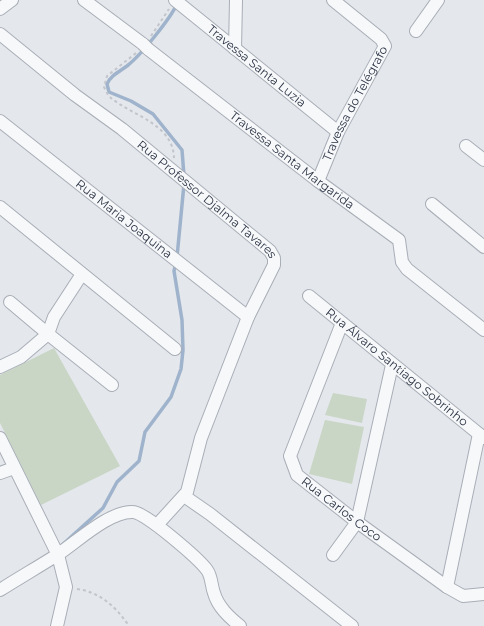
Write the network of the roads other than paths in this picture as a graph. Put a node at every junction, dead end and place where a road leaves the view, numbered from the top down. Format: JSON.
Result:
{"nodes":[{"id":1,"x":12,"y":0,"type":"edge"},
{"id":2,"x":84,"y":0,"type":"edge"},
{"id":3,"x":236,"y":0,"type":"edge"},
{"id":4,"x":333,"y":0,"type":"edge"},
{"id":5,"x":438,"y":0,"type":"edge"},
{"id":6,"x":175,"y":4,"type":"edge"},
{"id":7,"x":0,"y":9,"type":"edge"},
{"id":8,"x":416,"y":31,"type":"dead end"},
{"id":9,"x":0,"y":34,"type":"edge"},
{"id":10,"x":235,"y":49,"type":"junction"},
{"id":11,"x":0,"y":121,"type":"edge"},
{"id":12,"x":338,"y":132,"type":"junction"},
{"id":13,"x":466,"y":146,"type":"dead end"},
{"id":14,"x":484,"y":160,"type":"edge"},
{"id":15,"x":318,"y":181,"type":"junction"},
{"id":16,"x":432,"y":204,"type":"dead end"},
{"id":17,"x":0,"y":208,"type":"edge"},
{"id":18,"x":484,"y":247,"type":"edge"},
{"id":19,"x":82,"y":274,"type":"junction"},
{"id":20,"x":309,"y":296,"type":"dead end"},
{"id":21,"x":10,"y":302,"type":"dead end"},
{"id":22,"x":248,"y":317,"type":"junction"},
{"id":23,"x":342,"y":323,"type":"junction"},
{"id":24,"x":484,"y":330,"type":"edge"},
{"id":25,"x":48,"y":334,"type":"junction"},
{"id":26,"x":176,"y":349,"type":"dead end"},
{"id":27,"x":392,"y":364,"type":"junction"},
{"id":28,"x":0,"y":367,"type":"edge"},
{"id":29,"x":112,"y":385,"type":"dead end"},
{"id":30,"x":482,"y":436,"type":"edge"},
{"id":31,"x":0,"y":438,"type":"edge"},
{"id":32,"x":14,"y":468,"type":"junction"},
{"id":33,"x":0,"y":473,"type":"edge"},
{"id":34,"x":184,"y":496,"type":"junction"},
{"id":35,"x":357,"y":522,"type":"junction"},
{"id":36,"x":157,"y":524,"type":"junction"},
{"id":37,"x":58,"y":555,"type":"junction"},
{"id":38,"x":333,"y":555,"type":"dead end"},
{"id":39,"x":447,"y":587,"type":"junction"},
{"id":40,"x":0,"y":590,"type":"edge"},
{"id":41,"x":484,"y":594,"type":"edge"},
{"id":42,"x":57,"y":626,"type":"edge"},
{"id":43,"x":240,"y":626,"type":"edge"},
{"id":44,"x":352,"y":626,"type":"edge"}],
"edges":[{"from":1,"to":7,"type":"street"},
{"from":2,"to":15,"type":"street","name":"Travessa Santa Margarida"},
{"from":3,"to":10,"type":"street"},
{"from":4,"to":12,"type":"street","name":"Travessa do Telégrafo"},
{"from":5,"to":8,"type":"street"},
{"from":6,"to":10,"type":"street","name":"Travessa Santa Luzia"},
{"from":9,"to":22,"type":"street","name":"Rua Professor Djalma Tavares"},
{"from":10,"to":12,"type":"street","name":"Travessa Santa Luzia"},
{"from":11,"to":22,"type":"street","name":"Rua Maria Joaquina"},
{"from":12,"to":15,"type":"street","name":"Travessa do Telégrafo"},
{"from":13,"to":14,"type":"street"},
{"from":15,"to":24,"type":"street","name":"Travessa Santa Margarida"},
{"from":16,"to":18,"type":"street"},
{"from":17,"to":19,"type":"street"},
{"from":19,"to":25,"type":"street"},
{"from":19,"to":26,"type":"street"},
{"from":20,"to":23,"type":"street","name":"Rua Álvaro Santiago Sobrinho"},
{"from":21,"to":25,"type":"street"},
{"from":22,"to":34,"type":"street","name":"Rua Professor Djalma Tavares"},
{"from":23,"to":27,"type":"street","name":"Rua Álvaro Santiago Sobrinho"},
{"from":23,"to":35,"type":"street","name":"Rua Carlos Coco"},
{"from":25,"to":28,"type":"street"},
{"from":25,"to":29,"type":"street"},
{"from":27,"to":30,"type":"street","name":"Rua Álvaro Santiago Sobrinho"},
{"from":27,"to":35,"type":"street"},
{"from":30,"to":39,"type":"street"},
{"from":31,"to":32,"type":"street"},
{"from":32,"to":33,"type":"street"},
{"from":32,"to":37,"type":"street"},
{"from":34,"to":36,"type":"street","name":"Rua Professor Djalma Tavares"},
{"from":34,"to":44,"type":"street"},
{"from":35,"to":38,"type":"street"},
{"from":35,"to":39,"type":"street","name":"Rua Carlos Coco"},
{"from":36,"to":37,"type":"street"},
{"from":36,"to":43,"type":"street"},
{"from":37,"to":40,"type":"street"},
{"from":37,"to":42,"type":"street"},
{"from":39,"to":41,"type":"street","name":"Rua Carlos Coco"}]}
